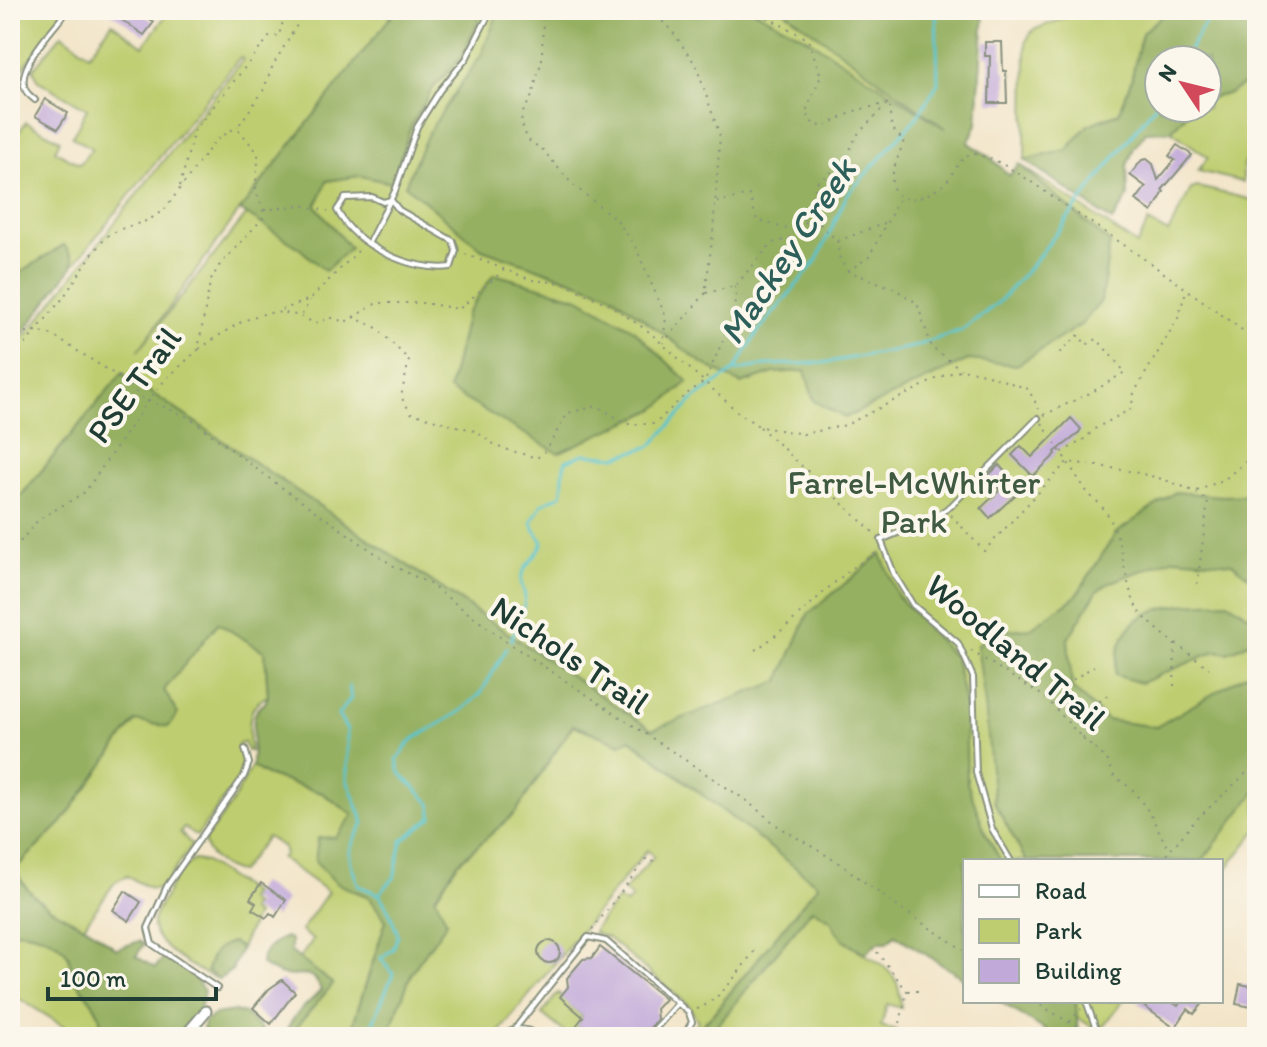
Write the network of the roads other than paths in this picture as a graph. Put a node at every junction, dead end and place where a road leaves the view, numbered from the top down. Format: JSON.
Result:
{"nodes":[{"id":1,"x":68,"y":10,"type":"edge"},
{"id":2,"x":491,"y":10,"type":"edge"},
{"id":3,"x":35,"y":100,"type":"dead end"},
{"id":4,"x":391,"y":200,"type":"junction"},
{"id":5,"x":369,"y":242,"type":"junction"},
{"id":6,"x":1038,"y":418,"type":"road end"},
{"id":7,"x":245,"y":749,"type":"dead end"},
{"id":8,"x":1010,"y":859,"type":"edge"},
{"id":9,"x":217,"y":988,"type":"dead end"},
{"id":10,"x":678,"y":1002,"type":"junction"},
{"id":11,"x":1085,"y":1003,"type":"edge"},
{"id":12,"x":206,"y":1011,"type":"dead end"},
{"id":13,"x":508,"y":1035,"type":"edge"},
{"id":14,"x":1098,"y":1035,"type":"edge"},
{"id":15,"x":184,"y":1037,"type":"edge"},
{"id":16,"x":536,"y":1037,"type":"edge"},
{"id":17,"x":648,"y":1037,"type":"edge"},
{"id":18,"x":683,"y":1037,"type":"edge"}],
"edges":[{"from":1,"to":3,"type":"lane"},
{"from":2,"to":4,"type":"lane"},
{"from":4,"to":5,"type":"lane"},
{"from":4,"to":5,"type":"lane"},
{"from":4,"to":5,"type":"lane"},
{"from":6,"to":8,"type":"lane","name":"Woodland Trail"},
{"from":7,"to":9,"type":"lane"},
{"from":10,"to":13,"type":"lane"},
{"from":10,"to":17,"type":"lane"},
{"from":10,"to":18,"type":"lane"},
{"from":11,"to":14,"type":"lane"},
{"from":12,"to":15,"type":"street"},
{"from":13,"to":16,"type":"street"}]}
